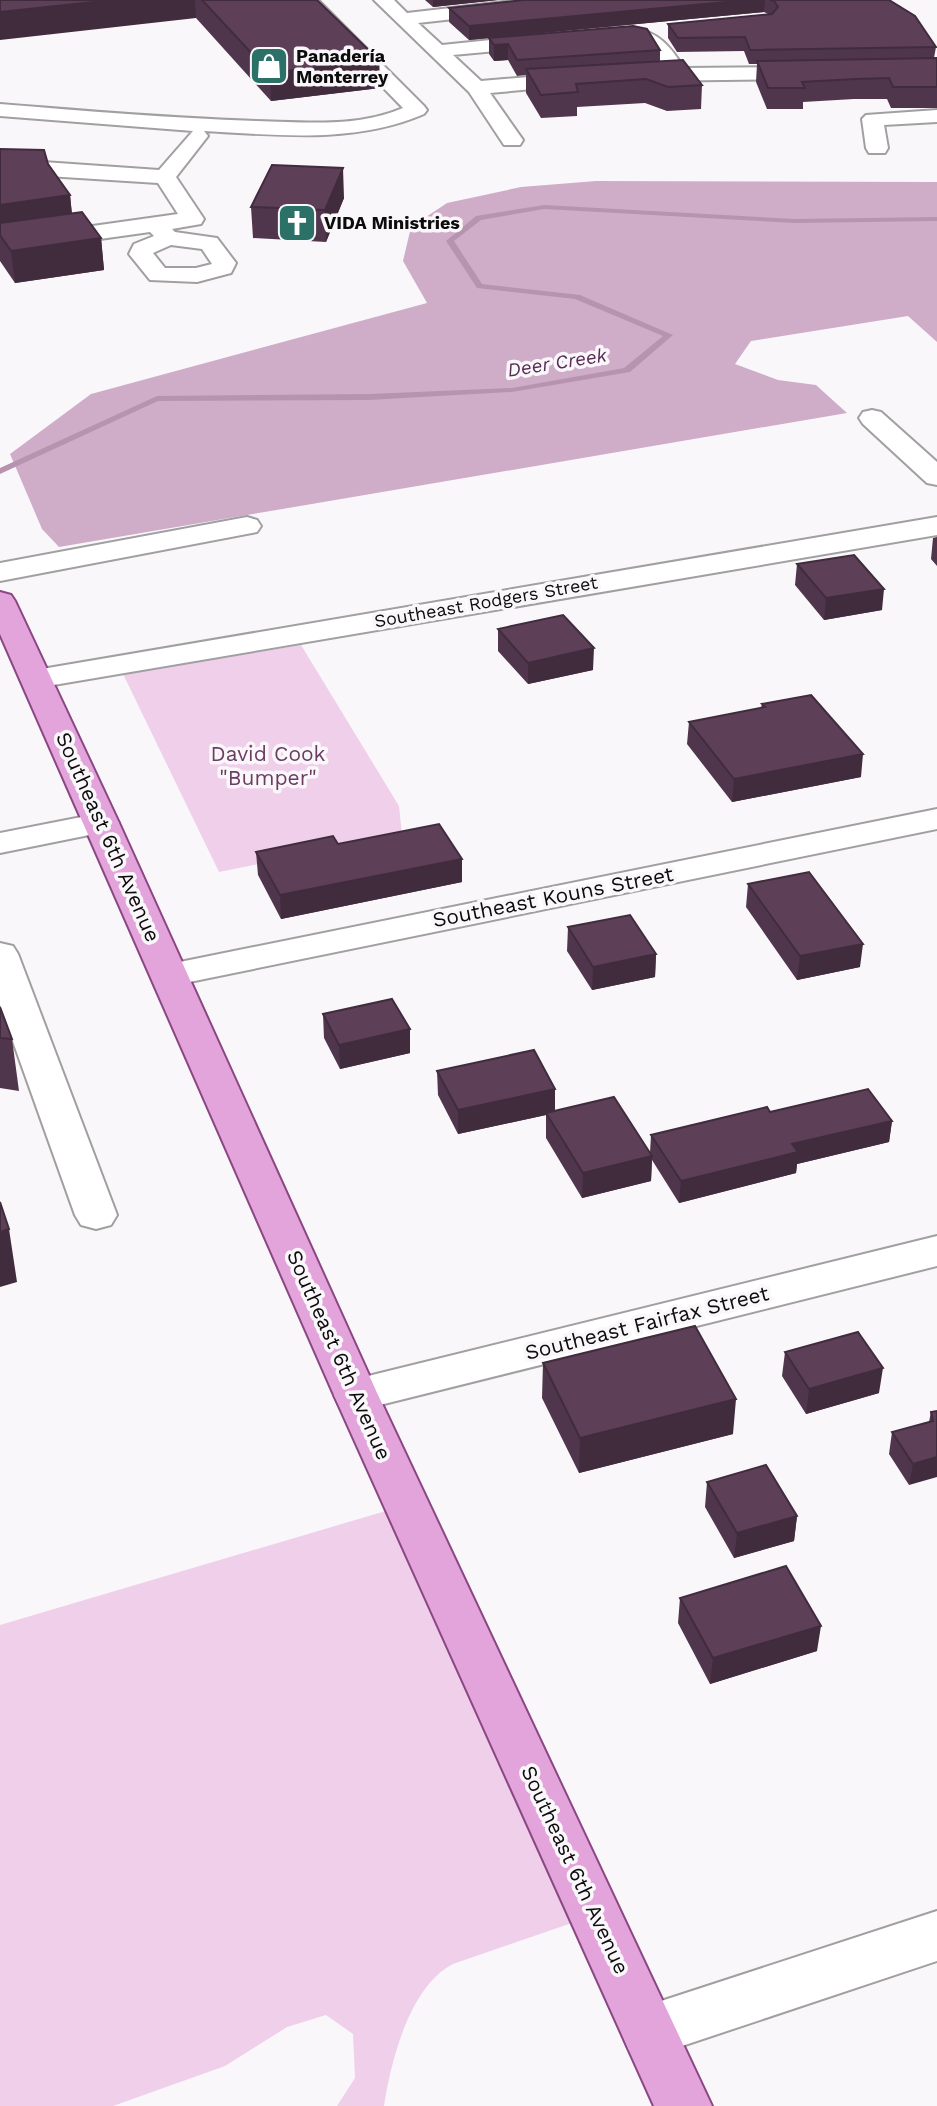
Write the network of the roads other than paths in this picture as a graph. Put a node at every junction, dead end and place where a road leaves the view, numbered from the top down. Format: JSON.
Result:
{"nodes":[{"id":1,"x":307,"y":0,"type":"edge"},
{"id":2,"x":383,"y":0,"type":"edge"},
{"id":3,"x":571,"y":0,"type":"edge"},
{"id":4,"x":402,"y":19,"type":"junction"},
{"id":5,"x":673,"y":29,"type":"edge"},
{"id":6,"x":634,"y":33,"type":"junction"},
{"id":7,"x":581,"y":37,"type":"edge"},
{"id":8,"x":555,"y":40,"type":"edge"},
{"id":9,"x":437,"y":51,"type":"junction"},
{"id":10,"x":828,"y":72,"type":"edge"},
{"id":11,"x":678,"y":75,"type":"junction"},
{"id":12,"x":622,"y":76,"type":"edge"},
{"id":13,"x":601,"y":78,"type":"edge"},
{"id":14,"x":476,"y":88,"type":"junction"},
{"id":15,"x":0,"y":110,"type":"edge"},
{"id":16,"x":937,"y":116,"type":"edge"},
{"id":17,"x":197,"y":136,"type":"dead end"},
{"id":18,"x":512,"y":140,"type":"dead end"},
{"id":19,"x":877,"y":148,"type":"dead end"},
{"id":20,"x":0,"y":166,"type":"edge"},
{"id":21,"x":165,"y":177,"type":"junction"},
{"id":22,"x":0,"y":246,"type":"edge"},
{"id":23,"x":872,"y":418,"type":"dead end"},
{"id":24,"x":937,"y":477,"type":"edge"},
{"id":25,"x":247,"y":526,"type":"dead end"},
{"id":26,"x":937,"y":526,"type":"edge"},
{"id":27,"x":0,"y":572,"type":"edge"},
{"id":28,"x":0,"y":601,"type":"edge"},
{"id":29,"x":36,"y":679,"type":"junction"},
{"id":30,"x":937,"y":819,"type":"edge"},
{"id":31,"x":102,"y":823,"type":"junction"},
{"id":32,"x":0,"y":843,"type":"edge"},
{"id":33,"x":0,"y":954,"type":"edge"},
{"id":34,"x":170,"y":975,"type":"junction"},
{"id":35,"x":96,"y":1215,"type":"dead end"},
{"id":36,"x":937,"y":1251,"type":"edge"},
{"id":37,"x":356,"y":1395,"type":"junction"},
{"id":38,"x":937,"y":1936,"type":"edge"},
{"id":39,"x":649,"y":2031,"type":"junction"},
{"id":40,"x":682,"y":2106,"type":"edge"}],
"edges":[{"from":1,"to":15,"type":"street"},
{"from":2,"to":4,"type":"street"},
{"from":3,"to":4,"type":"street"},
{"from":4,"to":9,"type":"street"},
{"from":5,"to":6,"type":"street"},
{"from":6,"to":7,"type":"street"},
{"from":6,"to":11,"type":"street"},
{"from":8,"to":9,"type":"street"},
{"from":9,"to":14,"type":"street"},
{"from":10,"to":11,"type":"street"},
{"from":11,"to":12,"type":"street"},
{"from":13,"to":14,"type":"street"},
{"from":14,"to":18,"type":"street"},
{"from":16,"to":19,"type":"street"},
{"from":17,"to":21,"type":"street"},
{"from":20,"to":21,"type":"street"},
{"from":21,"to":22,"type":"street"},
{"from":23,"to":24,"type":"street"},
{"from":25,"to":27,"type":"street"},
{"from":26,"to":29,"type":"street","name":"Southeast Rodgers Street"},
{"from":28,"to":29,"type":"main road","name":"Southeast 6th Avenue"},
{"from":29,"to":31,"type":"main road","name":"Southeast 6th Avenue"},
{"from":30,"to":34,"type":"street","name":"Southeast Kouns Street"},
{"from":31,"to":32,"type":"street"},
{"from":31,"to":34,"type":"main road","name":"Southeast 6th Avenue"},
{"from":33,"to":35,"type":"street"},
{"from":34,"to":37,"type":"main road","name":"Southeast 6th Avenue"},
{"from":36,"to":37,"type":"street","name":"Southeast Fairfax Street"},
{"from":37,"to":39,"type":"main road","name":"Southeast 6th Avenue"},
{"from":38,"to":39,"type":"street"},
{"from":39,"to":40,"type":"main road","name":"Southeast 6th Avenue"}]}
